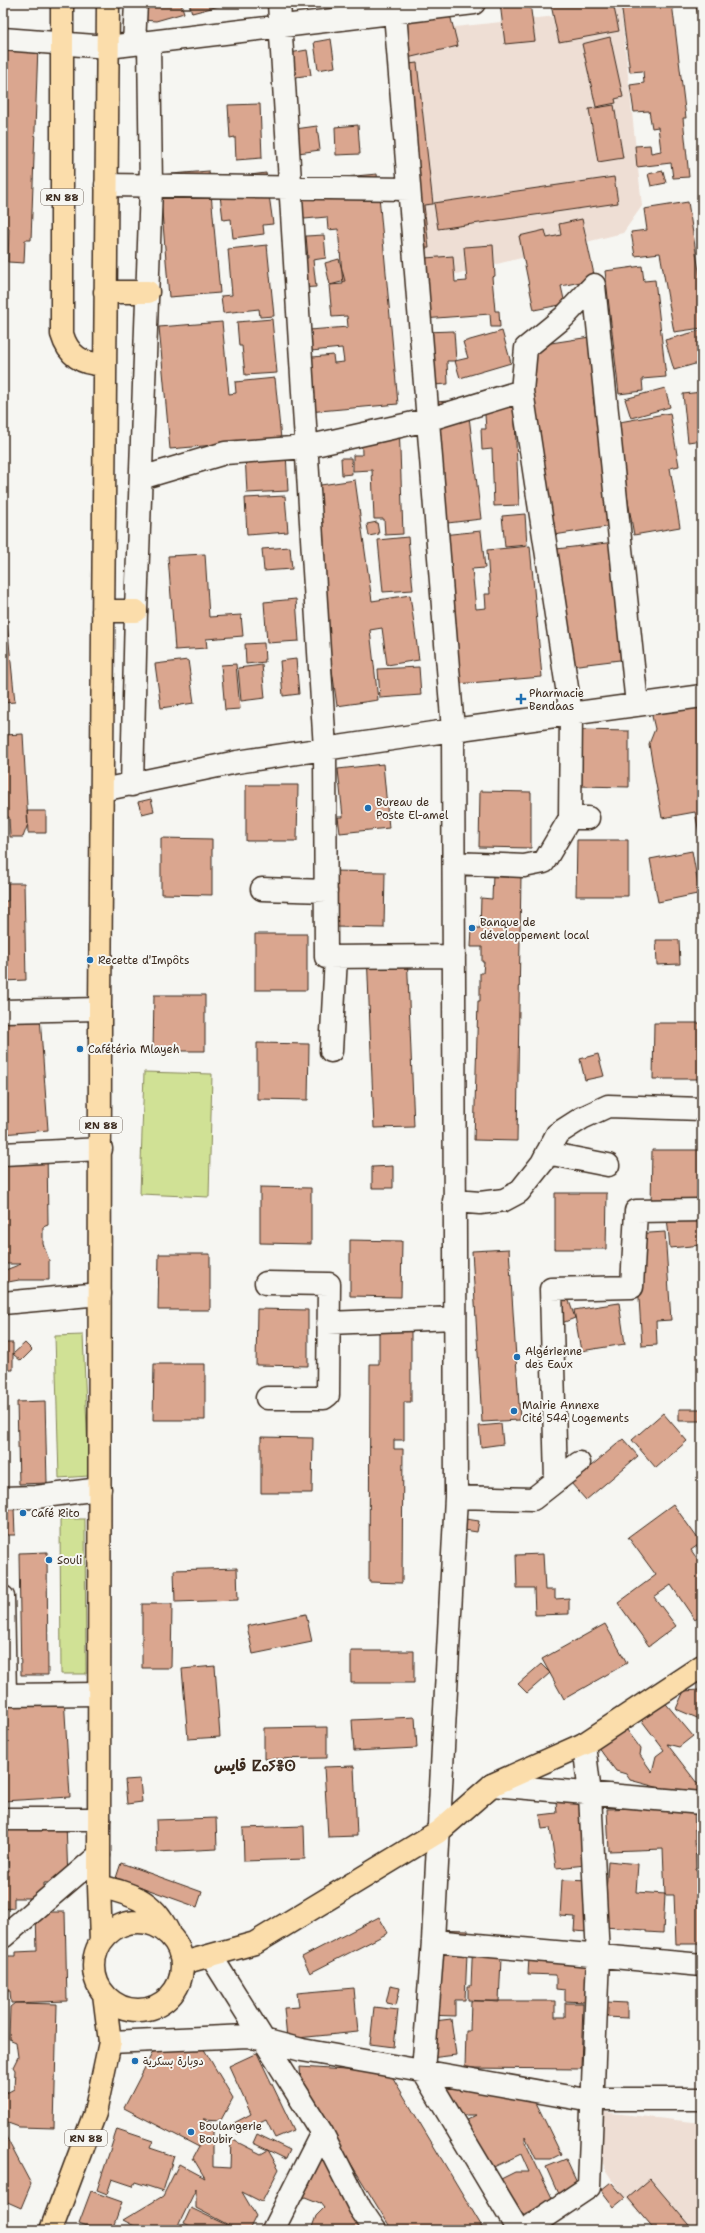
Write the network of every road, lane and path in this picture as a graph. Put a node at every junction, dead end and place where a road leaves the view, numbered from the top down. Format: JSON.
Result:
{"nodes":[{"id":1,"x":62,"y":3,"type":"edge"},
{"id":2,"x":108,"y":3,"type":"edge"},
{"id":3,"x":136,"y":3,"type":"edge"},
{"id":4,"x":279,"y":3,"type":"edge"},
{"id":5,"x":474,"y":3,"type":"edge"},
{"id":6,"x":395,"y":13,"type":"junction"},
{"id":7,"x":281,"y":27,"type":"junction"},
{"id":8,"x":3,"y":39,"type":"edge"},
{"id":9,"x":141,"y":44,"type":"junction"},
{"id":10,"x":62,"y":45,"type":"junction"},
{"id":11,"x":108,"y":48,"type":"junction"},
{"id":12,"x":106,"y":185,"type":"junction"},
{"id":13,"x":289,"y":186,"type":"junction"},
{"id":14,"x":152,"y":187,"type":"junction"},
{"id":15,"x":409,"y":189,"type":"junction"},
{"id":16,"x":105,"y":292,"type":"junction"},
{"id":17,"x":148,"y":292,"type":"junction"},
{"id":18,"x":104,"y":364,"type":"junction"},
{"id":19,"x":522,"y":391,"type":"junction"},
{"id":20,"x":427,"y":420,"type":"junction"},
{"id":21,"x":306,"y":447,"type":"junction"},
{"id":22,"x":141,"y":478,"type":"junction"},
{"id":23,"x":103,"y":611,"type":"junction"},
{"id":24,"x":136,"y":611,"type":"junction"},
{"id":25,"x":702,"y":696,"type":"edge"},
{"id":26,"x":637,"y":705,"type":"junction"},
{"id":27,"x":571,"y":714,"type":"junction"},
{"id":28,"x":453,"y":730,"type":"junction"},
{"id":29,"x":325,"y":749,"type":"junction"},
{"id":30,"x":132,"y":785,"type":"junction"},
{"id":31,"x":102,"y":790,"type":"junction"},
{"id":32,"x":454,"y":863,"type":"junction"},
{"id":33,"x":262,"y":889,"type":"dead end"},
{"id":34,"x":326,"y":891,"type":"junction"},
{"id":35,"x":454,"y":956,"type":"junction"},
{"id":36,"x":336,"y":957,"type":"junction"},
{"id":37,"x":100,"y":1009,"type":"junction"},
{"id":38,"x":3,"y":1011,"type":"edge"},
{"id":39,"x":331,"y":1051,"type":"dead end"},
{"id":40,"x":702,"y":1109,"type":"edge"},
{"id":41,"x":101,"y":1149,"type":"junction"},
{"id":42,"x":547,"y":1153,"type":"junction"},
{"id":43,"x":3,"y":1154,"type":"edge"},
{"id":44,"x":608,"y":1165,"type":"dead end"},
{"id":45,"x":454,"y":1201,"type":"junction"},
{"id":46,"x":702,"y":1210,"type":"edge"},
{"id":47,"x":266,"y":1283,"type":"dead end"},
{"id":48,"x":100,"y":1294,"type":"junction"},
{"id":49,"x":3,"y":1303,"type":"edge"},
{"id":50,"x":455,"y":1318,"type":"junction"},
{"id":51,"x":328,"y":1323,"type":"junction"},
{"id":52,"x":268,"y":1398,"type":"dead end"},
{"id":53,"x":579,"y":1463,"type":"dead end"},
{"id":54,"x":556,"y":1481,"type":"junction"},
{"id":55,"x":100,"y":1489,"type":"junction"},
{"id":56,"x":456,"y":1497,"type":"junction"},
{"id":57,"x":3,"y":1498,"type":"edge"},
{"id":58,"x":3,"y":1597,"type":"edge"},
{"id":59,"x":702,"y":1666,"type":"edge"},
{"id":60,"x":99,"y":1694,"type":"junction"},
{"id":61,"x":4,"y":1695,"type":"edge"},
{"id":62,"x":584,"y":1744,"type":"junction"},
{"id":63,"x":492,"y":1785,"type":"junction"},
{"id":64,"x":590,"y":1794,"type":"junction"},
{"id":65,"x":702,"y":1803,"type":"edge"},
{"id":66,"x":3,"y":1819,"type":"edge"},
{"id":67,"x":99,"y":1819,"type":"junction"},
{"id":68,"x":438,"y":1832,"type":"junction"},
{"id":69,"x":99,"y":1855,"type":"junction"},
{"id":70,"x":99,"y":1886,"type":"junction"},
{"id":71,"x":169,"y":1934,"type":"junction"},
{"id":72,"x":3,"y":1937,"type":"edge"},
{"id":73,"x":433,"y":1941,"type":"junction"},
{"id":74,"x":101,"y":1942,"type":"junction"},
{"id":75,"x":211,"y":1956,"type":"junction"},
{"id":76,"x":598,"y":1956,"type":"junction"},
{"id":77,"x":183,"y":1963,"type":"junction"},
{"id":78,"x":702,"y":1965,"type":"edge"},
{"id":79,"x":104,"y":1994,"type":"junction"},
{"id":80,"x":144,"y":2010,"type":"junction"},
{"id":81,"x":263,"y":2039,"type":"junction"},
{"id":82,"x":110,"y":2042,"type":"junction"},
{"id":83,"x":423,"y":2071,"type":"junction"},
{"id":84,"x":592,"y":2099,"type":"junction"},
{"id":85,"x":702,"y":2099,"type":"edge"},
{"id":86,"x":322,"y":2133,"type":"junction"},
{"id":87,"x":51,"y":2230,"type":"edge"},
{"id":88,"x":273,"y":2230,"type":"edge"},
{"id":89,"x":375,"y":2230,"type":"edge"},
{"id":90,"x":518,"y":2230,"type":"edge"},
{"id":91,"x":525,"y":2230,"type":"edge"}],
"edges":[{"from":1,"to":10,"type":"main road","number":"RN 88"},
{"from":2,"to":11,"type":"main road"},
{"from":3,"to":9,"type":"street"},
{"from":4,"to":7,"type":"street"},
{"from":5,"to":6,"type":"street"},
{"from":6,"to":7,"type":"street"},
{"from":6,"to":15,"type":"street"},
{"from":7,"to":9,"type":"street"},
{"from":7,"to":13,"type":"street"},
{"from":8,"to":10,"type":"street"},
{"from":9,"to":11,"type":"street"},
{"from":9,"to":14,"type":"street"},
{"from":10,"to":11,"type":"street"},
{"from":10,"to":18,"type":"main road","number":"RN 88"},
{"from":11,"to":12,"type":"main road"},
{"from":12,"to":14,"type":"street"},
{"from":12,"to":16,"type":"main road"},
{"from":13,"to":14,"type":"street"},
{"from":13,"to":15,"type":"street"},
{"from":13,"to":21,"type":"street"},
{"from":14,"to":17,"type":"street"},
{"from":15,"to":20,"type":"street"},
{"from":16,"to":17,"type":"main road"},
{"from":16,"to":18,"type":"main road"},
{"from":17,"to":22,"type":"street"},
{"from":18,"to":23,"type":"main road","number":"RN 88"},
{"from":19,"to":20,"type":"street"},
{"from":19,"to":26,"type":"street"},
{"from":19,"to":27,"type":"street"},
{"from":20,"to":21,"type":"street"},
{"from":20,"to":28,"type":"street"},
{"from":21,"to":22,"type":"street"},
{"from":21,"to":29,"type":"street"},
{"from":22,"to":24,"type":"street"},
{"from":23,"to":24,"type":"main road"},
{"from":23,"to":31,"type":"main road","number":"RN 88"},
{"from":24,"to":30,"type":"street"},
{"from":25,"to":26,"type":"street"},
{"from":26,"to":27,"type":"street"},
{"from":27,"to":28,"type":"street"},
{"from":27,"to":32,"type":"street"},
{"from":28,"to":29,"type":"street"},
{"from":28,"to":32,"type":"street"},
{"from":29,"to":30,"type":"street"},
{"from":29,"to":34,"type":"street"},
{"from":30,"to":31,"type":"street"},
{"from":31,"to":37,"type":"main road","number":"RN 88"},
{"from":32,"to":35,"type":"street"},
{"from":33,"to":34,"type":"street"},
{"from":34,"to":36,"type":"street"},
{"from":35,"to":36,"type":"street"},
{"from":35,"to":45,"type":"street"},
{"from":36,"to":39,"type":"street"},
{"from":37,"to":38,"type":"street"},
{"from":37,"to":41,"type":"main road","number":"RN 88"},
{"from":40,"to":42,"type":"street"},
{"from":41,"to":43,"type":"street"},
{"from":41,"to":48,"type":"main road","number":"RN 88"},
{"from":42,"to":44,"type":"street"},
{"from":42,"to":45,"type":"street"},
{"from":45,"to":50,"type":"street"},
{"from":46,"to":54,"type":"street"},
{"from":47,"to":51,"type":"street"},
{"from":48,"to":49,"type":"street"},
{"from":48,"to":55,"type":"main road","number":"RN 88"},
{"from":50,"to":51,"type":"street"},
{"from":50,"to":56,"type":"street"},
{"from":51,"to":52,"type":"street"},
{"from":53,"to":54,"type":"street"},
{"from":54,"to":56,"type":"street"},
{"from":55,"to":57,"type":"street"},
{"from":55,"to":60,"type":"main road","number":"RN 88"},
{"from":56,"to":68,"type":"street"},
{"from":58,"to":61,"type":"street"},
{"from":59,"to":62,"type":"main road"},
{"from":60,"to":61,"type":"street"},
{"from":60,"to":67,"type":"main road","number":"RN 88"},
{"from":62,"to":63,"type":"main road"},
{"from":62,"to":64,"type":"street"},
{"from":63,"to":64,"type":"street"},
{"from":63,"to":68,"type":"main road"},
{"from":64,"to":65,"type":"street"},
{"from":64,"to":76,"type":"street"},
{"from":66,"to":67,"type":"street"},
{"from":67,"to":69,"type":"main road","number":"RN 88"},
{"from":68,"to":73,"type":"street"},
{"from":68,"to":75,"type":"main road"},
{"from":69,"to":70,"type":"main road","number":"RN 88"},
{"from":69,"to":72,"type":"street"},
{"from":70,"to":71,"type":"main road"},
{"from":70,"to":74,"type":"main road","number":"RN 88"},
{"from":71,"to":74,"type":"main road"},
{"from":71,"to":77,"type":"main road"},
{"from":73,"to":76,"type":"street"},
{"from":73,"to":83,"type":"street"},
{"from":74,"to":79,"type":"main road"},
{"from":75,"to":77,"type":"main road"},
{"from":75,"to":81,"type":"street"},
{"from":76,"to":78,"type":"street"},
{"from":76,"to":84,"type":"street"},
{"from":77,"to":80,"type":"main road"},
{"from":79,"to":80,"type":"main road"},
{"from":79,"to":82,"type":"main road","number":"RN 88"},
{"from":80,"to":82,"type":"main road"},
{"from":81,"to":82,"type":"street"},
{"from":81,"to":83,"type":"street"},
{"from":81,"to":86,"type":"street"},
{"from":82,"to":87,"type":"main road","number":"RN 88"},
{"from":83,"to":84,"type":"street"},
{"from":83,"to":90,"type":"street"},
{"from":84,"to":85,"type":"street"},
{"from":84,"to":91,"type":"street"},
{"from":86,"to":88,"type":"street"},
{"from":86,"to":89,"type":"street"}]}
